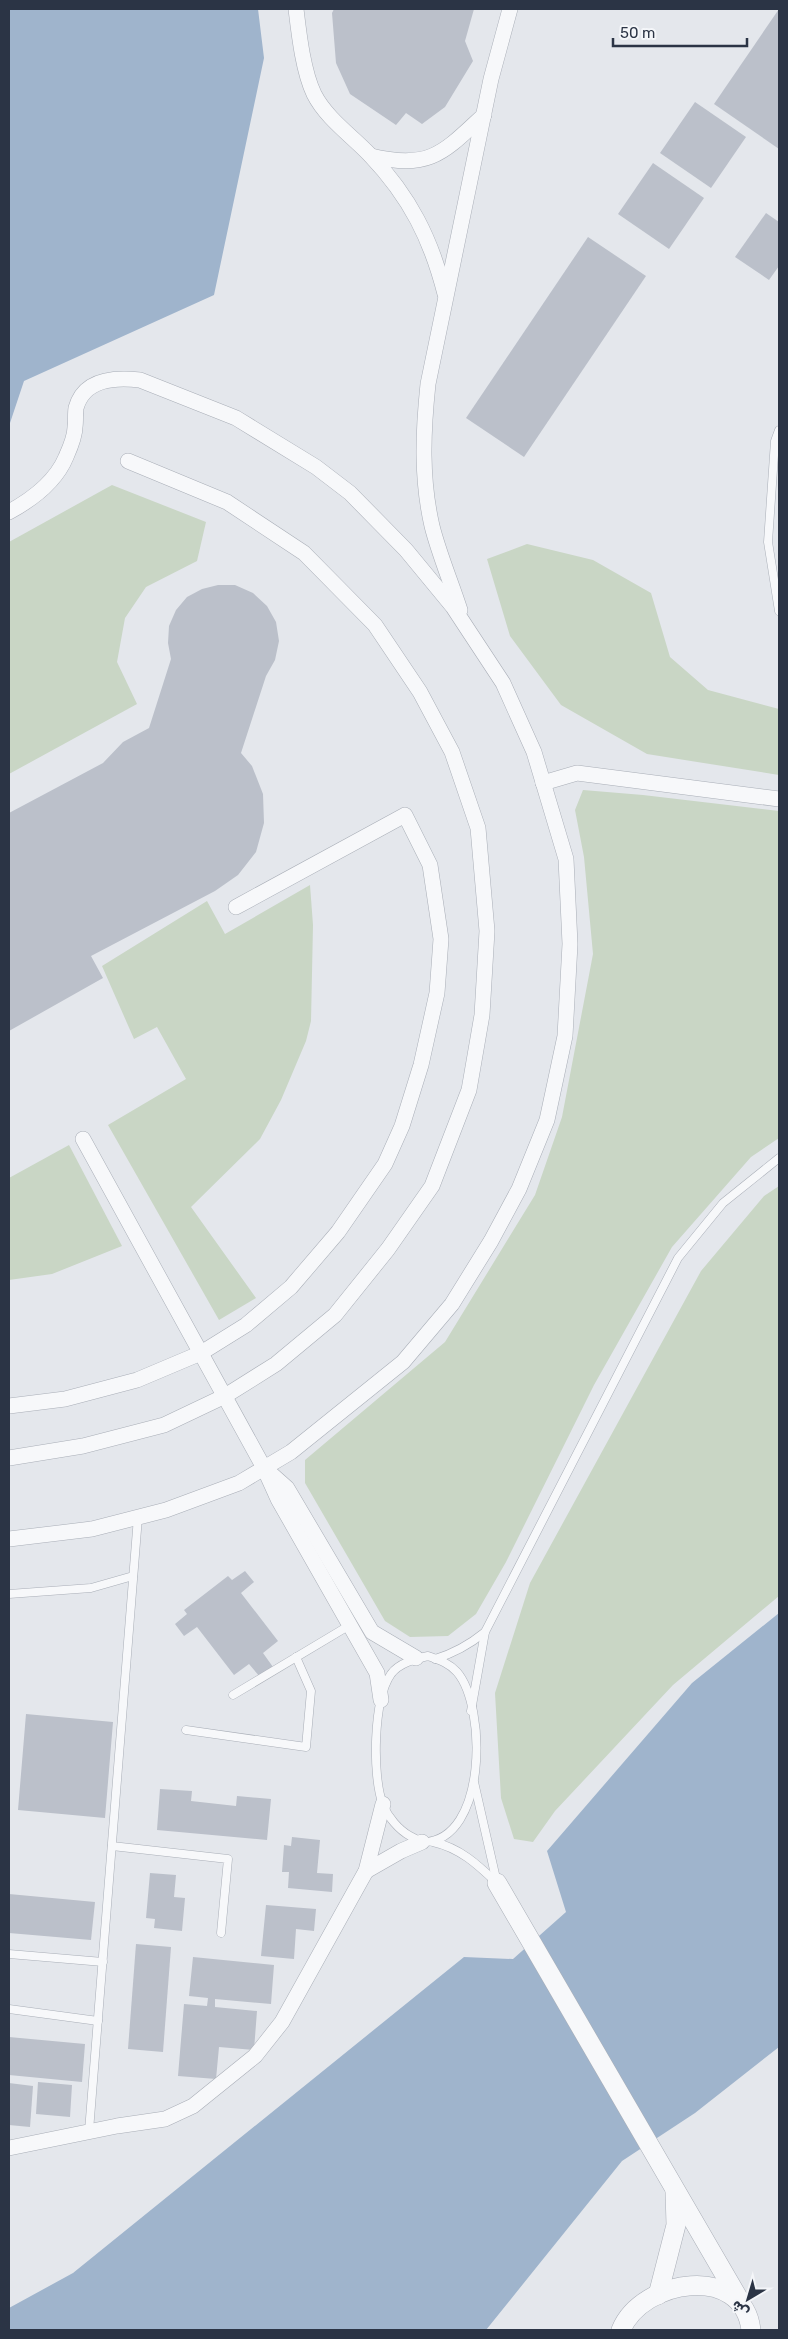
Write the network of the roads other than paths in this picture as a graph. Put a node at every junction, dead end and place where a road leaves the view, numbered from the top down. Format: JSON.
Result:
{"nodes":[{"id":1,"x":296,"y":9,"type":"edge"},
{"id":2,"x":510,"y":9,"type":"edge"},
{"id":3,"x":484,"y":115,"type":"junction"},
{"id":4,"x":371,"y":156,"type":"junction"},
{"id":5,"x":446,"y":298,"type":"junction"},
{"id":6,"x":779,"y":430,"type":"edge"},
{"id":7,"x":128,"y":461,"type":"dead end"},
{"id":8,"x":9,"y":512,"type":"edge"},
{"id":9,"x":779,"y":611,"type":"edge"},
{"id":10,"x":466,"y":626,"type":"junction"},
{"id":11,"x":543,"y":783,"type":"junction"},
{"id":12,"x":779,"y":799,"type":"edge"},
{"id":13,"x":236,"y":907,"type":"dead end"},
{"id":14,"x":83,"y":1139,"type":"dead end"},
{"id":15,"x":779,"y":1158,"type":"edge"},
{"id":16,"x":201,"y":1353,"type":"junction"},
{"id":17,"x":224,"y":1396,"type":"junction"},
{"id":18,"x":9,"y":1406,"type":"edge"},
{"id":19,"x":9,"y":1458,"type":"edge"},
{"id":20,"x":264,"y":1468,"type":"junction"},
{"id":21,"x":138,"y":1517,"type":"junction"},
{"id":22,"x":9,"y":1539,"type":"edge"},
{"id":23,"x":134,"y":1576,"type":"junction"},
{"id":24,"x":9,"y":1594,"type":"edge"},
{"id":25,"x":350,"y":1625,"type":"junction"},
{"id":26,"x":485,"y":1632,"type":"junction"},
{"id":27,"x":296,"y":1657,"type":"junction"},
{"id":28,"x":416,"y":1658,"type":"junction"},
{"id":29,"x":434,"y":1659,"type":"junction"},
{"id":30,"x":233,"y":1695,"type":"dead end"},
{"id":31,"x":381,"y":1700,"type":"junction"},
{"id":32,"x":471,"y":1711,"type":"junction"},
{"id":33,"x":186,"y":1730,"type":"dead end"},
{"id":34,"x":474,"y":1781,"type":"junction"},
{"id":35,"x":383,"y":1804,"type":"junction"},
{"id":36,"x":425,"y":1841,"type":"junction"},
{"id":37,"x":112,"y":1846,"type":"junction"},
{"id":38,"x":366,"y":1871,"type":"junction"},
{"id":39,"x":497,"y":1883,"type":"junction"},
{"id":40,"x":221,"y":1934,"type":"dead end"},
{"id":41,"x":9,"y":1954,"type":"edge"},
{"id":42,"x":103,"y":1962,"type":"junction"},
{"id":43,"x":9,"y":2009,"type":"edge"},
{"id":44,"x":98,"y":2020,"type":"junction"},
{"id":45,"x":89,"y":2131,"type":"junction"},
{"id":46,"x":9,"y":2148,"type":"edge"},
{"id":47,"x":676,"y":2191,"type":"junction"},
{"id":48,"x":658,"y":2295,"type":"junction"},
{"id":49,"x":740,"y":2301,"type":"junction"},
{"id":50,"x":620,"y":2329,"type":"edge"},
{"id":51,"x":750,"y":2330,"type":"edge"}],
"edges":[{"from":1,"to":4,"type":"street"},
{"from":2,"to":3,"type":"street"},
{"from":3,"to":4,"type":"street"},
{"from":3,"to":5,"type":"street"},
{"from":4,"to":5,"type":"street"},
{"from":5,"to":10,"type":"street"},
{"from":6,"to":9,"type":"lane"},
{"from":7,"to":17,"type":"street"},
{"from":8,"to":10,"type":"street"},
{"from":10,"to":11,"type":"street"},
{"from":11,"to":12,"type":"street"},
{"from":11,"to":20,"type":"street"},
{"from":13,"to":16,"type":"street"},
{"from":14,"to":16,"type":"street"},
{"from":15,"to":26,"type":"lane"},
{"from":16,"to":17,"type":"street"},
{"from":16,"to":18,"type":"street"},
{"from":17,"to":19,"type":"street"},
{"from":17,"to":20,"type":"street"},
{"from":20,"to":21,"type":"street"},
{"from":20,"to":25,"type":"street"},
{"from":20,"to":28,"type":"street"},
{"from":21,"to":22,"type":"street"},
{"from":21,"to":23,"type":"lane"},
{"from":23,"to":24,"type":"lane"},
{"from":23,"to":37,"type":"lane"},
{"from":25,"to":27,"type":"lane"},
{"from":25,"to":31,"type":"street"},
{"from":26,"to":29,"type":"lane"},
{"from":26,"to":32,"type":"lane"},
{"from":27,"to":30,"type":"lane"},
{"from":27,"to":33,"type":"lane"},
{"from":28,"to":29,"type":"lane"},
{"from":28,"to":31,"type":"lane"},
{"from":29,"to":32,"type":"lane"},
{"from":31,"to":35,"type":"lane"},
{"from":32,"to":34,"type":"lane"},
{"from":34,"to":36,"type":"lane"},
{"from":34,"to":39,"type":"lane"},
{"from":35,"to":36,"type":"lane"},
{"from":35,"to":38,"type":"street"},
{"from":36,"to":38,"type":"street"},
{"from":36,"to":39,"type":"lane"},
{"from":37,"to":40,"type":"lane"},
{"from":37,"to":42,"type":"lane"},
{"from":38,"to":45,"type":"street"},
{"from":39,"to":47,"type":"street"},
{"from":41,"to":42,"type":"lane"},
{"from":42,"to":44,"type":"lane"},
{"from":43,"to":44,"type":"lane"},
{"from":44,"to":45,"type":"lane"},
{"from":45,"to":46,"type":"street"},
{"from":47,"to":48,"type":"street"},
{"from":47,"to":49,"type":"street"},
{"from":48,"to":49,"type":"street"},
{"from":48,"to":50,"type":"street"},
{"from":49,"to":51,"type":"street"}]}
